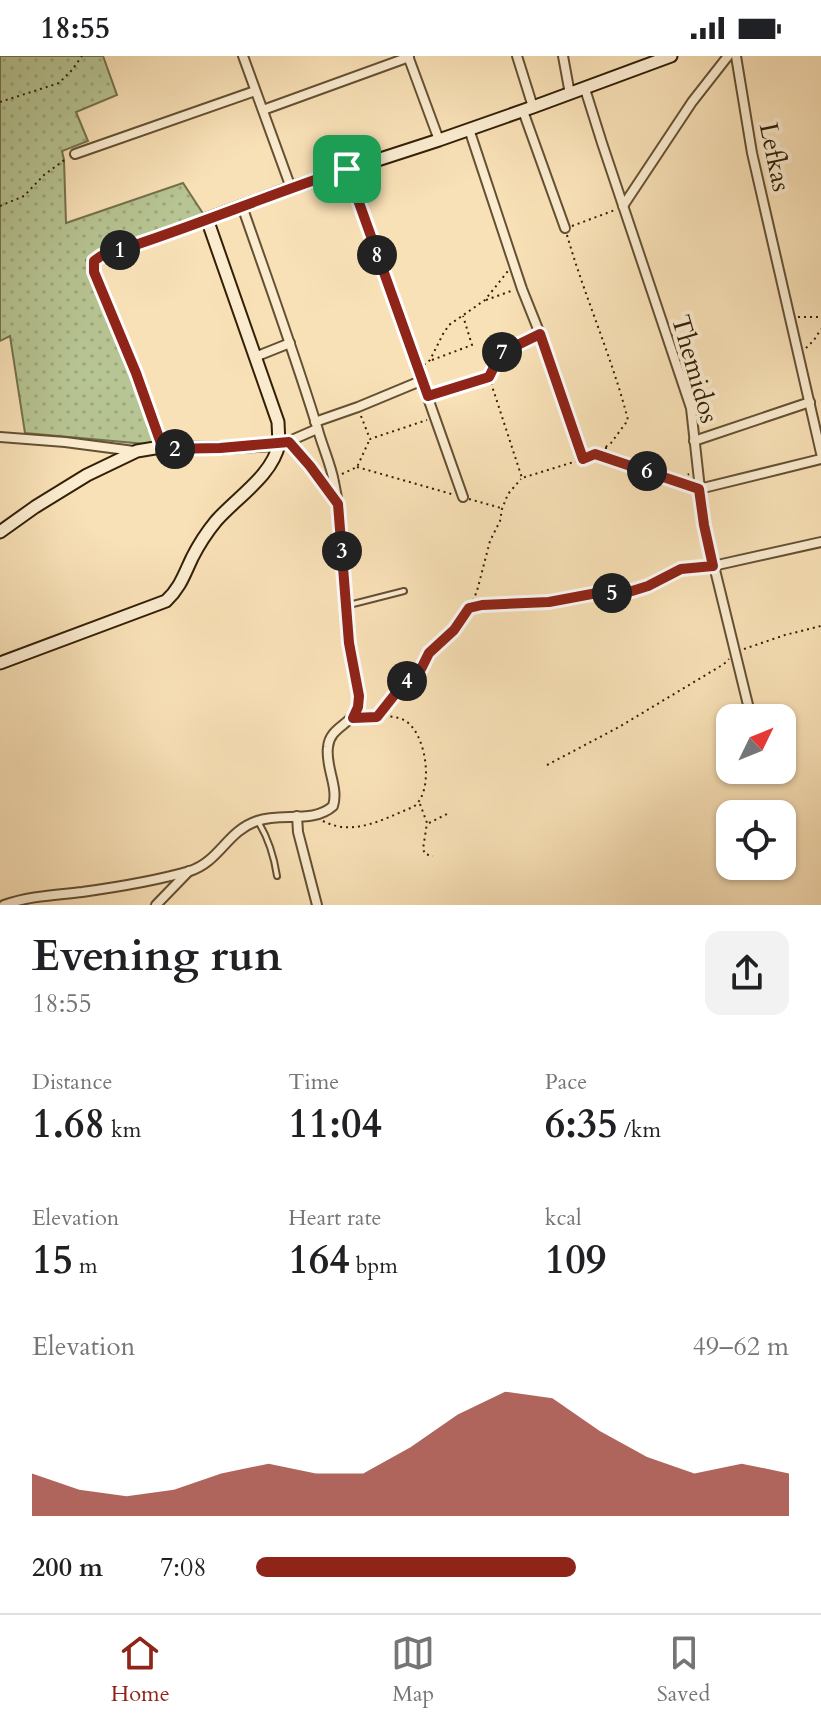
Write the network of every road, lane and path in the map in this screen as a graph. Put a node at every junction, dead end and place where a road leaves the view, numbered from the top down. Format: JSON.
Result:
{"nodes":[{"id":1,"x":82,"y":56,"type":"edge"},
{"id":2,"x":243,"y":56,"type":"edge"},
{"id":3,"x":408,"y":56,"type":"edge"},
{"id":4,"x":517,"y":56,"type":"edge"},
{"id":5,"x":563,"y":56,"type":"edge"},
{"id":6,"x":671,"y":56,"type":"edge"},
{"id":7,"x":728,"y":56,"type":"edge"},
{"id":8,"x":736,"y":56,"type":"edge"},
{"id":9,"x":585,"y":89,"type":"junction"},
{"id":10,"x":255,"y":91,"type":"junction"},
{"id":11,"x":570,"y":94,"type":"junction"},
{"id":12,"x":0,"y":102,"type":"edge"},
{"id":13,"x":528,"y":109,"type":"junction"},
{"id":14,"x":263,"y":110,"type":"junction"},
{"id":15,"x":469,"y":129,"type":"junction"},
{"id":16,"x":439,"y":140,"type":"junction"},
{"id":17,"x":75,"y":154,"type":"joint"},
{"id":18,"x":347,"y":169,"type":"junction"},
{"id":19,"x":291,"y":188,"type":"junction"},
{"id":20,"x":0,"y":206,"type":"edge"},
{"id":21,"x":242,"y":206,"type":"junction"},
{"id":22,"x":623,"y":206,"type":"junction"},
{"id":23,"x":207,"y":219,"type":"junction"},
{"id":24,"x":565,"y":228,"type":"junction"},
{"id":25,"x":513,"y":263,"type":"junction"},
{"id":26,"x":522,"y":289,"type":"junction"},
{"id":27,"x":485,"y":300,"type":"junction"},
{"id":28,"x":790,"y":314,"type":"junction"},
{"id":29,"x":463,"y":316,"type":"junction"},
{"id":30,"x":821,"y":317,"type":"edge"},
{"id":31,"x":821,"y":329,"type":"edge"},
{"id":32,"x":540,"y":334,"type":"junction"},
{"id":33,"x":290,"y":343,"type":"junction"},
{"id":34,"x":799,"y":354,"type":"junction"},
{"id":35,"x":255,"y":357,"type":"junction"},
{"id":36,"x":430,"y":360,"type":"junction"},
{"id":37,"x":418,"y":369,"type":"junction"},
{"id":38,"x":489,"y":377,"type":"junction"},
{"id":39,"x":423,"y":380,"type":"junction"},
{"id":40,"x":428,"y":396,"type":"junction"},
{"id":41,"x":810,"y":402,"type":"junction"},
{"id":42,"x":358,"y":407,"type":"junction"},
{"id":43,"x":436,"y":417,"type":"junction"},
{"id":44,"x":316,"y":425,"type":"junction"},
{"id":45,"x":0,"y":437,"type":"edge"},
{"id":46,"x":370,"y":439,"type":"junction"},
{"id":47,"x":694,"y":441,"type":"junction"},
{"id":48,"x":284,"y":443,"type":"junction"},
{"id":49,"x":606,"y":446,"type":"junction"},
{"id":50,"x":163,"y":449,"type":"junction"},
{"id":51,"x":137,"y":451,"type":"junction"},
{"id":52,"x":595,"y":454,"type":"junction"},
{"id":53,"x":821,"y":456,"type":"edge"},
{"id":54,"x":583,"y":459,"type":"junction"},
{"id":55,"x":611,"y":460,"type":"junction"},
{"id":56,"x":697,"y":464,"type":"junction"},
{"id":57,"x":357,"y":467,"type":"junction"},
{"id":58,"x":522,"y":478,"type":"junction"},
{"id":59,"x":334,"y":479,"type":"junction"},
{"id":60,"x":676,"y":480,"type":"junction"},
{"id":61,"x":699,"y":489,"type":"junction"},
{"id":62,"x":463,"y":497,"type":"junction"},
{"id":63,"x":338,"y":504,"type":"junction"},
{"id":64,"x":502,"y":509,"type":"junction"},
{"id":65,"x":0,"y":532,"type":"edge"},
{"id":66,"x":821,"y":542,"type":"edge"},
{"id":67,"x":713,"y":566,"type":"junction"},
{"id":68,"x":404,"y":591,"type":"dead end"},
{"id":69,"x":346,"y":606,"type":"junction"},
{"id":70,"x":469,"y":608,"type":"junction"},
{"id":71,"x":821,"y":626,"type":"edge"},
{"id":72,"x":735,"y":652,"type":"junction"},
{"id":73,"x":0,"y":663,"type":"edge"},
{"id":74,"x":748,"y":704,"type":"edge"},
{"id":75,"x":377,"y":717,"type":"junction"},
{"id":76,"x":353,"y":718,"type":"junction"},
{"id":77,"x":547,"y":765,"type":"dead end"},
{"id":78,"x":419,"y":803,"type":"junction"},
{"id":79,"x":447,"y":814,"type":"dead end"},
{"id":80,"x":312,"y":815,"type":"junction"},
{"id":81,"x":297,"y":816,"type":"junction"},
{"id":82,"x":258,"y":821,"type":"junction"},
{"id":83,"x":427,"y":823,"type":"junction"},
{"id":84,"x":433,"y":856,"type":"dead end"},
{"id":85,"x":190,"y":871,"type":"junction"},
{"id":86,"x":277,"y":876,"type":"dead end"},
{"id":87,"x":4,"y":905,"type":"edge"},
{"id":88,"x":156,"y":905,"type":"edge"},
{"id":89,"x":317,"y":905,"type":"edge"}],
"edges":[{"from":1,"to":12,"type":"path"},
{"from":2,"to":10,"type":"street"},
{"from":3,"to":14,"type":"street"},
{"from":3,"to":16,"type":"street"},
{"from":4,"to":13,"type":"street"},
{"from":5,"to":11,"type":"street"},
{"from":6,"to":9,"type":"street"},
{"from":7,"to":22,"type":"street"},
{"from":8,"to":28,"type":"street","name":"Lefkas"},
{"from":9,"to":11,"type":"street"},
{"from":9,"to":22,"type":"street","name":"Themidos"},
{"from":10,"to":14,"type":"street"},
{"from":10,"to":17,"type":"street"},
{"from":11,"to":13,"type":"street"},
{"from":13,"to":15,"type":"street"},
{"from":13,"to":24,"type":"street"},
{"from":14,"to":19,"type":"street"},
{"from":15,"to":16,"type":"street"},
{"from":15,"to":25,"type":"street"},
{"from":16,"to":18,"type":"street"},
{"from":17,"to":20,"type":"path"},
{"from":18,"to":19,"type":"street"},
{"from":18,"to":37,"type":"street"},
{"from":19,"to":21,"type":"street"},
{"from":21,"to":23,"type":"street"},
{"from":21,"to":33,"type":"street"},
{"from":22,"to":24,"type":"path"},
{"from":22,"to":47,"type":"street","name":"Themidos"},
{"from":23,"to":35,"type":"street"},
{"from":23,"to":50,"type":"path"},
{"from":24,"to":49,"type":"path"},
{"from":25,"to":26,"type":"street"},
{"from":25,"to":27,"type":"path"},
{"from":26,"to":27,"type":"path"},
{"from":26,"to":32,"type":"street"},
{"from":27,"to":29,"type":"path"},
{"from":28,"to":30,"type":"path"},
{"from":28,"to":34,"type":"street","name":"Lefkas"},
{"from":29,"to":36,"type":"path"},
{"from":29,"to":36,"type":"path"},
{"from":31,"to":34,"type":"path"},
{"from":32,"to":38,"type":"path"},
{"from":32,"to":54,"type":"street"},
{"from":33,"to":35,"type":"street"},
{"from":33,"to":44,"type":"street"},
{"from":34,"to":41,"type":"street","name":"Lefkas"},
{"from":35,"to":48,"type":"street"},
{"from":36,"to":37,"type":"path"},
{"from":37,"to":39,"type":"street"},
{"from":38,"to":40,"type":"street"},
{"from":38,"to":58,"type":"path"},
{"from":39,"to":40,"type":"street"},
{"from":39,"to":42,"type":"street"},
{"from":40,"to":43,"type":"street"},
{"from":41,"to":47,"type":"street"},
{"from":41,"to":53,"type":"street","name":"Lefkas"},
{"from":42,"to":44,"type":"street"},
{"from":42,"to":46,"type":"path"},
{"from":43,"to":46,"type":"path"},
{"from":43,"to":62,"type":"street"},
{"from":44,"to":48,"type":"street"},
{"from":44,"to":59,"type":"street"},
{"from":45,"to":51,"type":"street"},
{"from":46,"to":57,"type":"path"},
{"from":47,"to":56,"type":"street","name":"Themidos"},
{"from":48,"to":50,"type":"street"},
{"from":48,"to":63,"type":"street"},
{"from":48,"to":73,"type":"street"},
{"from":49,"to":52,"type":"path"},
{"from":49,"to":55,"type":"path"},
{"from":50,"to":51,"type":"street"},
{"from":51,"to":65,"type":"street"},
{"from":52,"to":54,"type":"path"},
{"from":52,"to":55,"type":"path"},
{"from":53,"to":61,"type":"street"},
{"from":54,"to":58,"type":"path"},
{"from":55,"to":60,"type":"path"},
{"from":56,"to":60,"type":"path"},
{"from":56,"to":61,"type":"street","name":"Themidos"},
{"from":57,"to":59,"type":"path"},
{"from":57,"to":62,"type":"path"},
{"from":58,"to":64,"type":"path"},
{"from":59,"to":63,"type":"street"},
{"from":60,"to":61,"type":"path"},
{"from":61,"to":67,"type":"street","name":"Themidos"},
{"from":62,"to":64,"type":"path"},
{"from":63,"to":69,"type":"street"},
{"from":64,"to":70,"type":"path"},
{"from":66,"to":67,"type":"street"},
{"from":67,"to":70,"type":"path"},
{"from":67,"to":72,"type":"street","name":"Themidos"},
{"from":68,"to":69,"type":"lane"},
{"from":69,"to":76,"type":"street"},
{"from":70,"to":75,"type":"path"},
{"from":71,"to":72,"type":"path"},
{"from":72,"to":74,"type":"street","name":"Themidos"},
{"from":72,"to":77,"type":"path"},
{"from":75,"to":76,"type":"path"},
{"from":75,"to":78,"type":"path"},
{"from":76,"to":80,"type":"street"},
{"from":78,"to":80,"type":"path"},
{"from":78,"to":83,"type":"path"},
{"from":79,"to":83,"type":"path"},
{"from":80,"to":81,"type":"street"},
{"from":81,"to":82,"type":"street"},
{"from":81,"to":89,"type":"street"},
{"from":82,"to":85,"type":"street"},
{"from":82,"to":86,"type":"lane"},
{"from":83,"to":84,"type":"path"},
{"from":85,"to":87,"type":"street"},
{"from":85,"to":88,"type":"street"}]}
